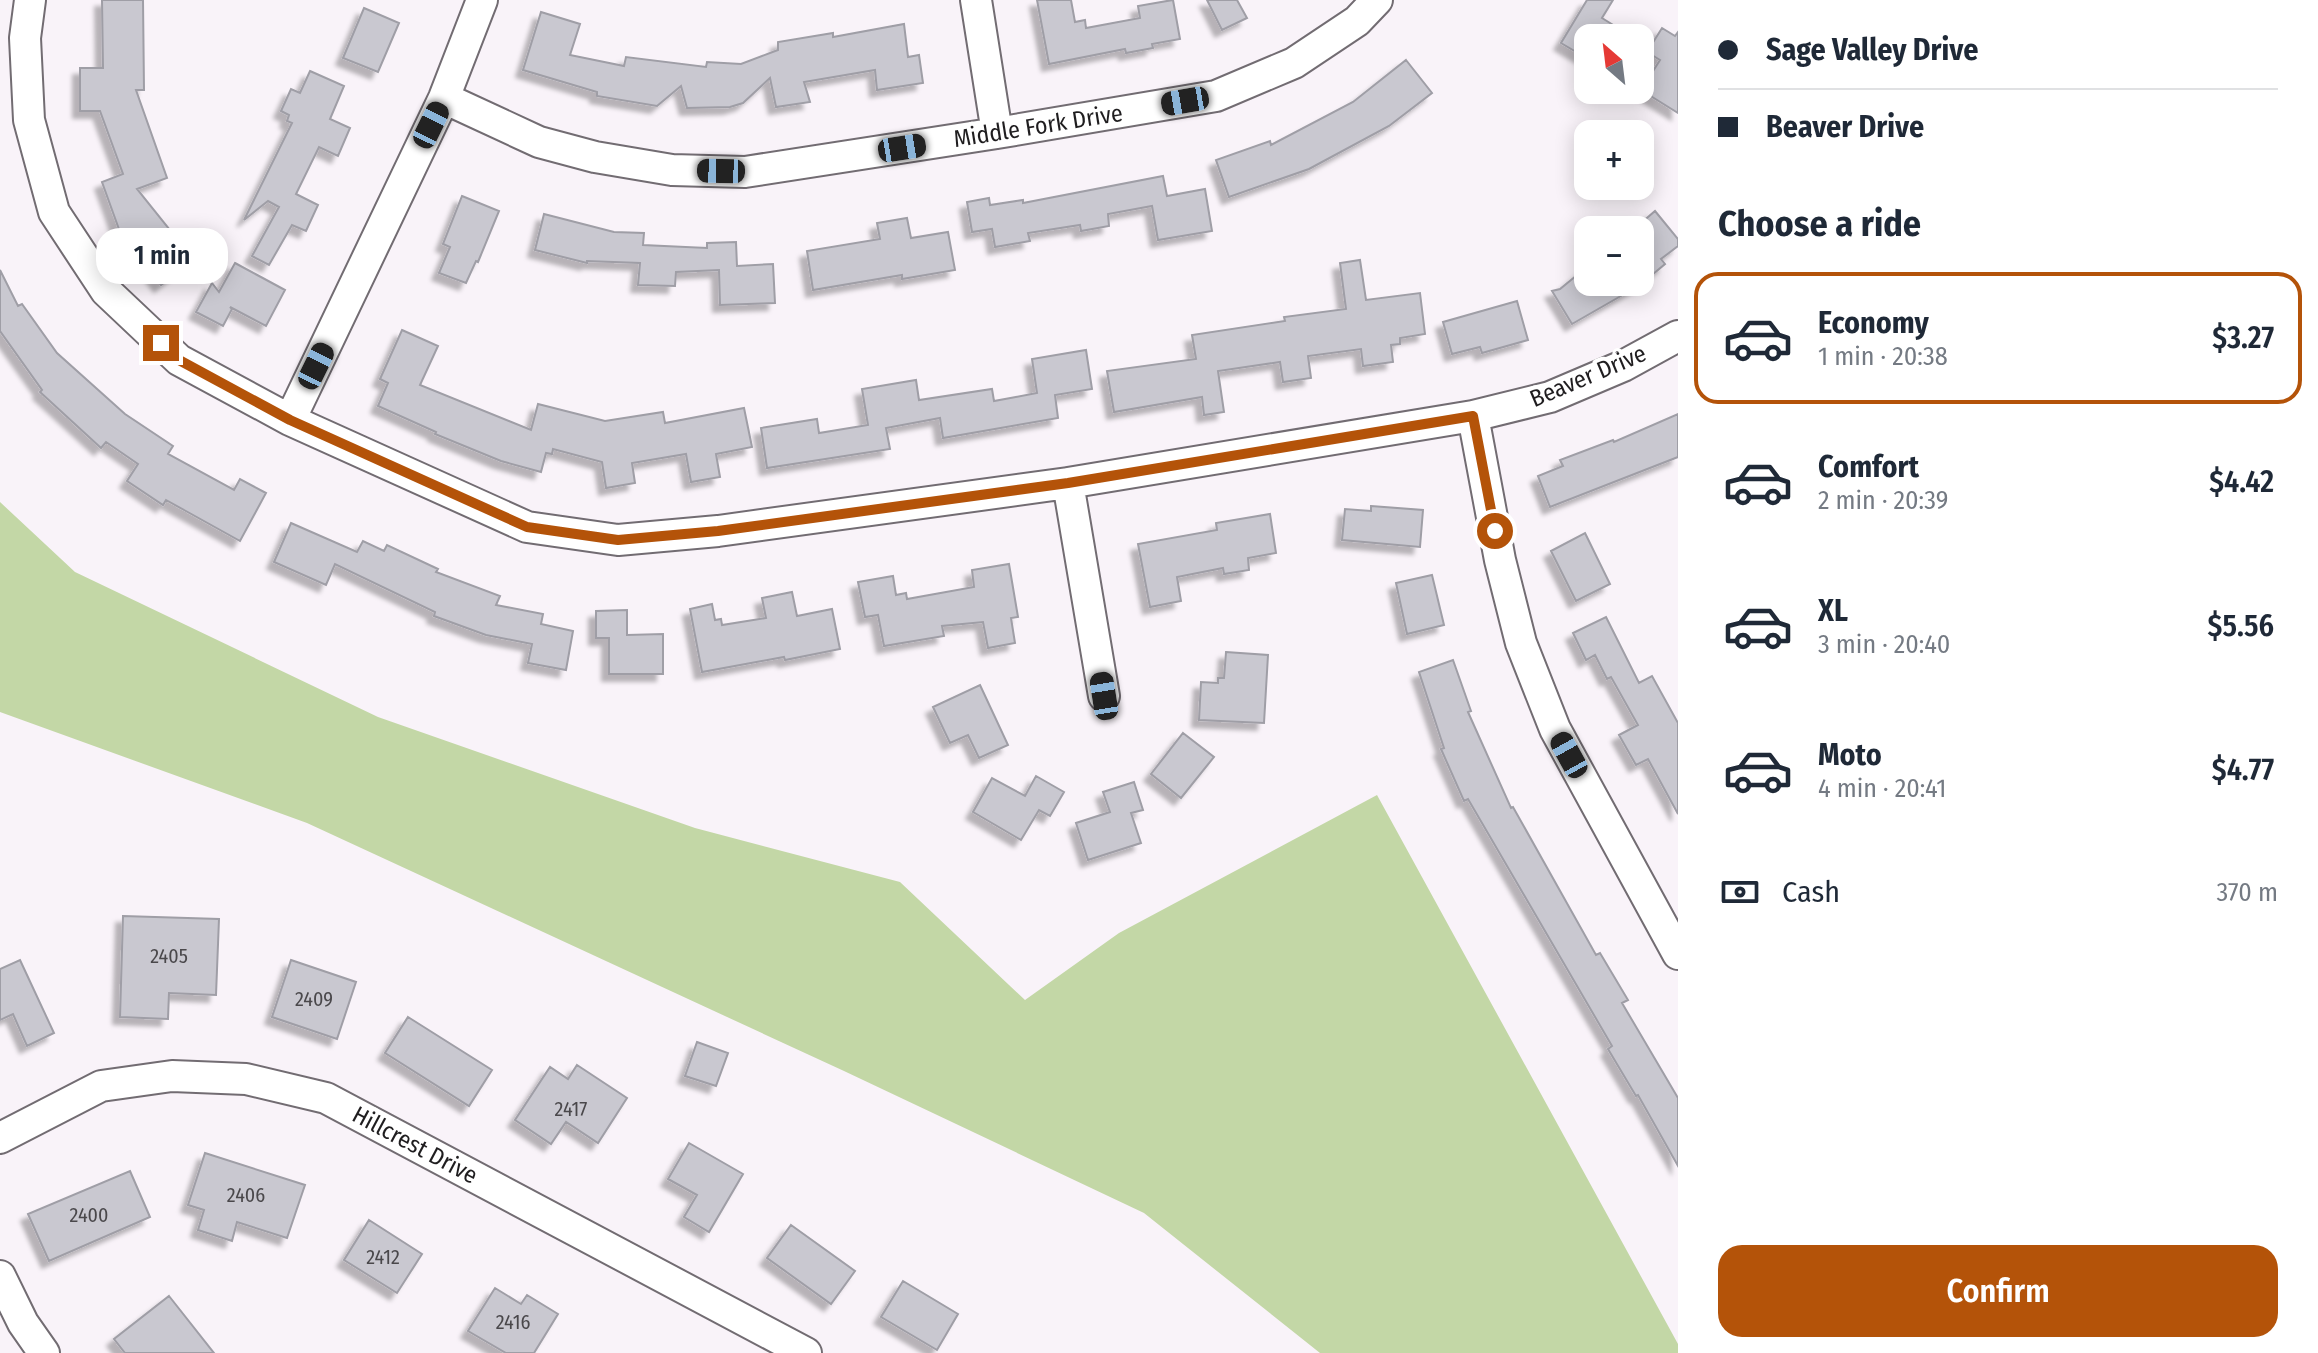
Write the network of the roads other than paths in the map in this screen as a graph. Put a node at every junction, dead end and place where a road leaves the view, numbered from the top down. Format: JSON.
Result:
{"nodes":[{"id":1,"x":30,"y":0,"type":"edge"},
{"id":2,"x":482,"y":0,"type":"edge"},
{"id":3,"x":976,"y":0,"type":"edge"},
{"id":4,"x":1377,"y":0,"type":"edge"},
{"id":5,"x":444,"y":98,"type":"junction"},
{"id":6,"x":997,"y":133,"type":"junction"},
{"id":7,"x":1678,"y":336,"type":"edge"},
{"id":8,"x":1473,"y":416,"type":"junction"},
{"id":9,"x":290,"y":420,"type":"junction"},
{"id":10,"x":1068,"y":483,"type":"junction"},
{"id":11,"x":1104,"y":696,"type":"dead end"},
{"id":12,"x":1678,"y":954,"type":"edge"},
{"id":13,"x":0,"y":1138,"type":"edge"},
{"id":14,"x":0,"y":1276,"type":"edge"},
{"id":15,"x":44,"y":1353,"type":"edge"},
{"id":16,"x":806,"y":1353,"type":"edge"}],
"edges":[{"from":1,"to":9,"type":"street","name":"Beaver Drive"},
{"from":2,"to":5,"type":"street"},
{"from":3,"to":6,"type":"street"},
{"from":4,"to":6,"type":"street","name":"Middle Fork Drive"},
{"from":5,"to":6,"type":"street","name":"Middle Fork Drive"},
{"from":5,"to":9,"type":"street"},
{"from":7,"to":8,"type":"street","name":"Beaver Drive"},
{"from":8,"to":10,"type":"street","name":"Beaver Drive"},
{"from":8,"to":12,"type":"street"},
{"from":9,"to":10,"type":"street","name":"Beaver Drive"},
{"from":10,"to":11,"type":"street"},
{"from":13,"to":16,"type":"street","name":"Hillcrest Drive"},
{"from":14,"to":15,"type":"street"}]}
